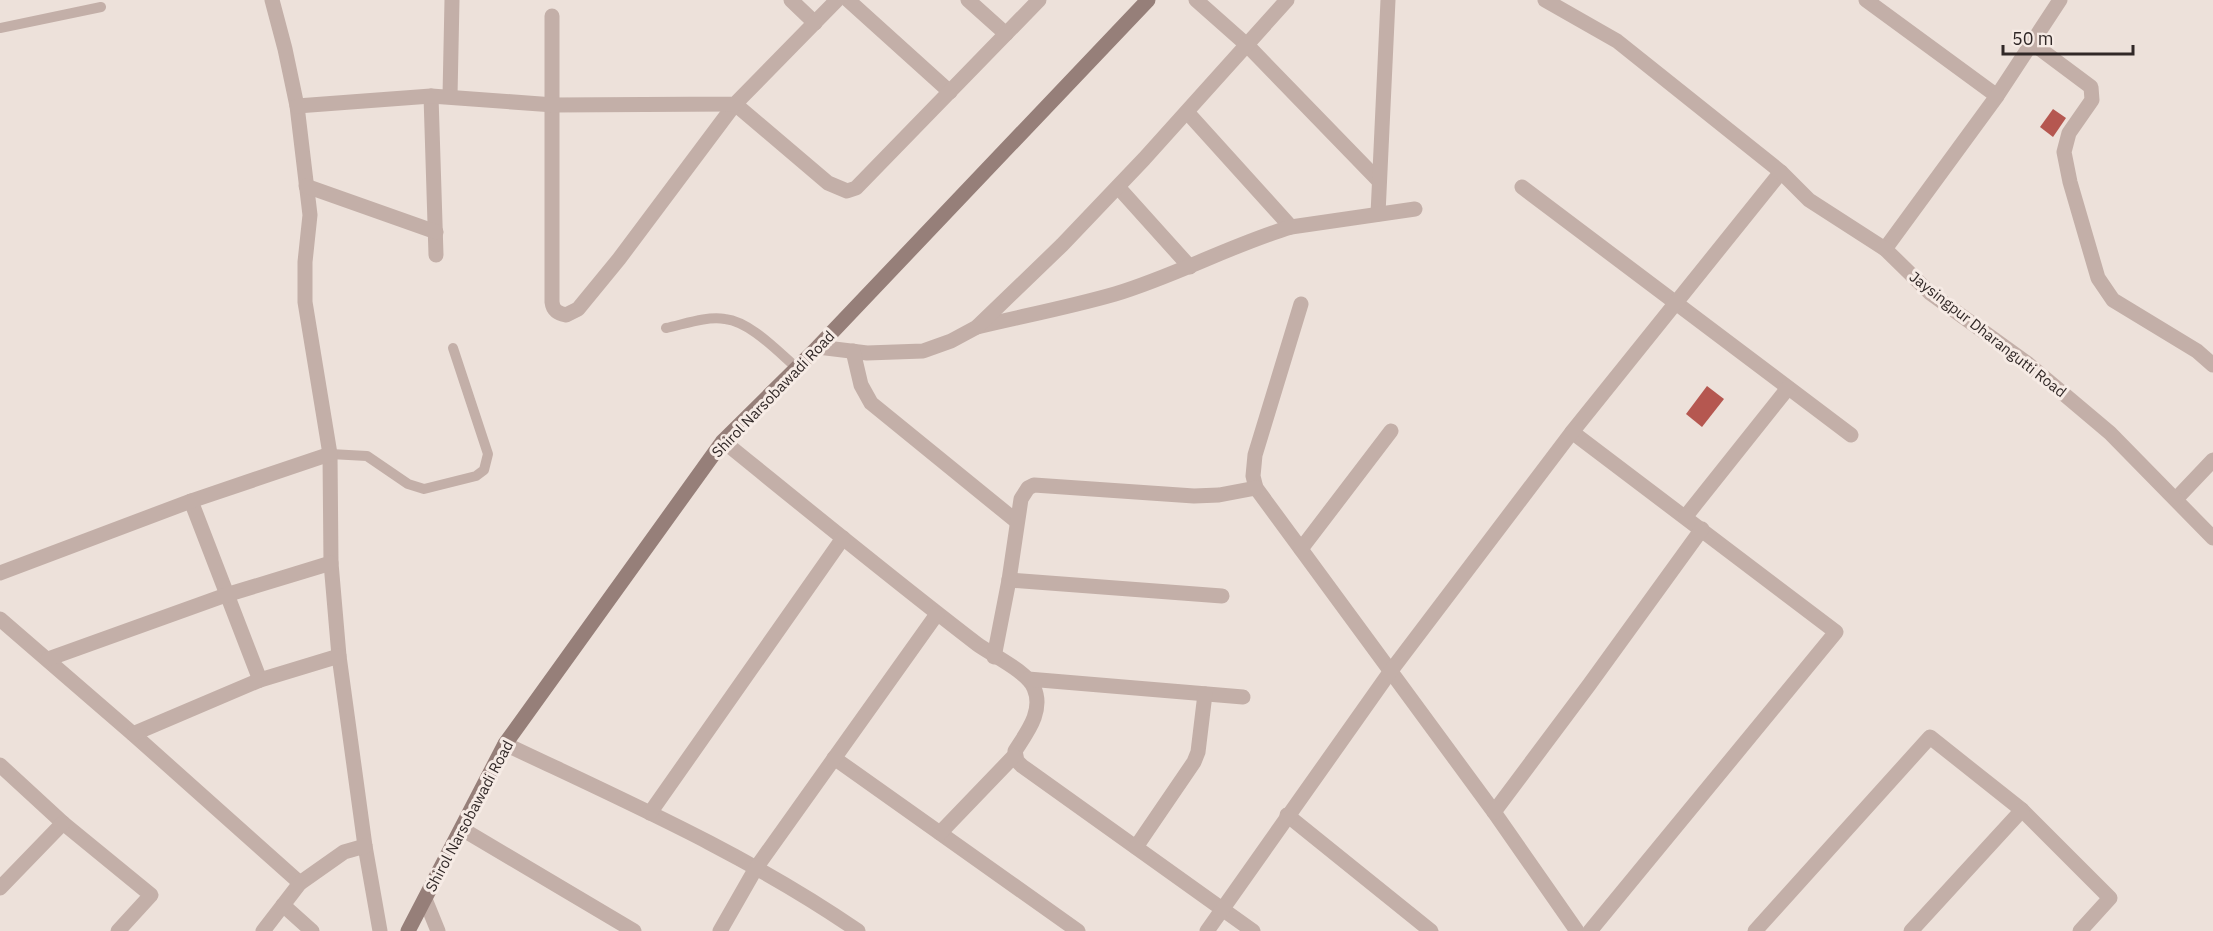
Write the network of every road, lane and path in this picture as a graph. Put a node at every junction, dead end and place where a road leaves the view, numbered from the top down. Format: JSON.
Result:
{"nodes":[{"id":1,"x":272,"y":0,"type":"edge"},
{"id":2,"x":452,"y":0,"type":"edge"},
{"id":3,"x":791,"y":0,"type":"edge"},
{"id":4,"x":837,"y":0,"type":"edge"},
{"id":5,"x":848,"y":0,"type":"edge"},
{"id":6,"x":968,"y":0,"type":"edge"},
{"id":7,"x":1039,"y":0,"type":"edge"},
{"id":8,"x":1148,"y":0,"type":"edge"},
{"id":9,"x":1197,"y":0,"type":"edge"},
{"id":10,"x":1287,"y":0,"type":"edge"},
{"id":11,"x":1388,"y":0,"type":"edge"},
{"id":12,"x":1545,"y":0,"type":"edge"},
{"id":13,"x":2060,"y":0,"type":"edge"},
{"id":14,"x":1873,"y":2,"type":"edge"},
{"id":15,"x":101,"y":7,"type":"dead end"},
{"id":16,"x":552,"y":16,"type":"dead end"},
{"id":17,"x":815,"y":22,"type":"junction"},
{"id":18,"x":0,"y":28,"type":"edge"},
{"id":19,"x":1006,"y":34,"type":"junction"},
{"id":20,"x":2032,"y":43,"type":"junction"},
{"id":21,"x":1248,"y":46,"type":"junction"},
{"id":22,"x":950,"y":92,"type":"junction"},
{"id":23,"x":431,"y":96,"type":"junction"},
{"id":24,"x":450,"y":96,"type":"junction"},
{"id":25,"x":1997,"y":96,"type":"junction"},
{"id":26,"x":735,"y":104,"type":"junction"},
{"id":27,"x":554,"y":105,"type":"junction"},
{"id":28,"x":297,"y":106,"type":"junction"},
{"id":29,"x":1187,"y":112,"type":"junction"},
{"id":30,"x":1781,"y":172,"type":"junction"},
{"id":31,"x":1379,"y":181,"type":"junction"},
{"id":32,"x":306,"y":186,"type":"junction"},
{"id":33,"x":1118,"y":187,"type":"junction"},
{"id":34,"x":1522,"y":187,"type":"dead end"},
{"id":35,"x":1415,"y":209,"type":"dead end"},
{"id":36,"x":1378,"y":214,"type":"junction"},
{"id":37,"x":1291,"y":227,"type":"junction"},
{"id":38,"x":436,"y":232,"type":"junction"},
{"id":39,"x":1885,"y":249,"type":"junction"},
{"id":40,"x":436,"y":255,"type":"dead end"},
{"id":41,"x":1190,"y":267,"type":"junction"},
{"id":42,"x":1676,"y":303,"type":"junction"},
{"id":43,"x":1301,"y":304,"type":"dead end"},
{"id":44,"x":977,"y":327,"type":"junction"},
{"id":45,"x":666,"y":328,"type":"dead end"},
{"id":46,"x":818,"y":347,"type":"junction"},
{"id":47,"x":453,"y":348,"type":"dead end"},
{"id":48,"x":853,"y":351,"type":"junction"},
{"id":49,"x":2213,"y":365,"type":"edge"},
{"id":50,"x":797,"y":368,"type":"junction"},
{"id":51,"x":1788,"y":388,"type":"junction"},
{"id":52,"x":1391,"y":431,"type":"dead end"},
{"id":53,"x":1572,"y":432,"type":"junction"},
{"id":54,"x":1851,"y":435,"type":"dead end"},
{"id":55,"x":723,"y":441,"type":"junction"},
{"id":56,"x":330,"y":454,"type":"junction"},
{"id":57,"x":2213,"y":460,"type":"edge"},
{"id":58,"x":1256,"y":488,"type":"junction"},
{"id":59,"x":2176,"y":499,"type":"junction"},
{"id":60,"x":191,"y":501,"type":"junction"},
{"id":61,"x":1686,"y":516,"type":"junction"},
{"id":62,"x":1016,"y":520,"type":"junction"},
{"id":63,"x":1702,"y":529,"type":"junction"},
{"id":64,"x":843,"y":538,"type":"junction"},
{"id":65,"x":2213,"y":538,"type":"edge"},
{"id":66,"x":1301,"y":549,"type":"junction"},
{"id":67,"x":331,"y":563,"type":"junction"},
{"id":68,"x":0,"y":573,"type":"edge"},
{"id":69,"x":1009,"y":580,"type":"junction"},
{"id":70,"x":226,"y":594,"type":"junction"},
{"id":71,"x":1222,"y":596,"type":"dead end"},
{"id":72,"x":937,"y":614,"type":"junction"},
{"id":73,"x":0,"y":619,"type":"edge"},
{"id":74,"x":339,"y":656,"type":"junction"},
{"id":75,"x":994,"y":657,"type":"junction"},
{"id":76,"x":48,"y":659,"type":"junction"},
{"id":77,"x":1390,"y":672,"type":"junction"},
{"id":78,"x":1028,"y":679,"type":"junction"},
{"id":79,"x":260,"y":680,"type":"junction"},
{"id":80,"x":1205,"y":694,"type":"junction"},
{"id":81,"x":1243,"y":697,"type":"dead end"},
{"id":82,"x":133,"y":734,"type":"junction"},
{"id":83,"x":505,"y":744,"type":"junction"},
{"id":84,"x":1014,"y":756,"type":"junction"},
{"id":85,"x":834,"y":758,"type":"junction"},
{"id":86,"x":0,"y":765,"type":"edge"},
{"id":87,"x":2022,"y":810,"type":"junction"},
{"id":88,"x":1494,"y":812,"type":"junction"},
{"id":89,"x":650,"y":813,"type":"junction"},
{"id":90,"x":1287,"y":815,"type":"junction"},
{"id":91,"x":63,"y":823,"type":"junction"},
{"id":92,"x":462,"y":829,"type":"junction"},
{"id":93,"x":940,"y":833,"type":"junction"},
{"id":94,"x":365,"y":846,"type":"junction"},
{"id":95,"x":1136,"y":847,"type":"junction"},
{"id":96,"x":756,"y":868,"type":"junction"},
{"id":97,"x":300,"y":883,"type":"junction"},
{"id":98,"x":0,"y":888,"type":"edge"},
{"id":99,"x":424,"y":899,"type":"junction"},
{"id":100,"x":283,"y":905,"type":"junction"},
{"id":101,"x":1223,"y":909,"type":"junction"},
{"id":102,"x":118,"y":931,"type":"edge"},
{"id":103,"x":263,"y":931,"type":"edge"},
{"id":104,"x":312,"y":931,"type":"edge"},
{"id":105,"x":380,"y":931,"type":"edge"},
{"id":106,"x":408,"y":931,"type":"edge"},
{"id":107,"x":438,"y":931,"type":"edge"},
{"id":108,"x":634,"y":931,"type":"edge"},
{"id":109,"x":720,"y":931,"type":"edge"},
{"id":110,"x":858,"y":931,"type":"edge"},
{"id":111,"x":1078,"y":931,"type":"edge"},
{"id":112,"x":1207,"y":931,"type":"edge"},
{"id":113,"x":1253,"y":931,"type":"edge"},
{"id":114,"x":1431,"y":931,"type":"edge"},
{"id":115,"x":1576,"y":931,"type":"edge"},
{"id":116,"x":1590,"y":931,"type":"edge"},
{"id":117,"x":1755,"y":931,"type":"edge"},
{"id":118,"x":1911,"y":931,"type":"edge"},
{"id":119,"x":2080,"y":931,"type":"edge"}],
"edges":[{"from":1,"to":28,"type":"street"},
{"from":2,"to":24,"type":"street"},
{"from":3,"to":17,"type":"street"},
{"from":4,"to":17,"type":"street"},
{"from":5,"to":22,"type":"street"},
{"from":6,"to":19,"type":"street"},
{"from":7,"to":19,"type":"street"},
{"from":8,"to":46,"type":"main road","name":"Shirol Narsobawadi Road"},
{"from":9,"to":21,"type":"street"},
{"from":10,"to":21,"type":"street"},
{"from":11,"to":31,"type":"street"},
{"from":12,"to":30,"type":"street","name":"Jaysingpur Dharangutti Road"},
{"from":13,"to":20,"type":"street"},
{"from":14,"to":25,"type":"street"},
{"from":15,"to":18,"type":"lane"},
{"from":16,"to":27,"type":"street"},
{"from":17,"to":26,"type":"street"},
{"from":19,"to":22,"type":"street"},
{"from":20,"to":25,"type":"street"},
{"from":20,"to":49,"type":"street"},
{"from":21,"to":29,"type":"street"},
{"from":21,"to":31,"type":"street"},
{"from":22,"to":26,"type":"street"},
{"from":23,"to":24,"type":"street"},
{"from":23,"to":28,"type":"street"},
{"from":23,"to":38,"type":"street"},
{"from":24,"to":27,"type":"street"},
{"from":25,"to":39,"type":"street"},
{"from":26,"to":27,"type":"street"},
{"from":26,"to":27,"type":"street"},
{"from":28,"to":32,"type":"street"},
{"from":29,"to":33,"type":"street"},
{"from":29,"to":37,"type":"street"},
{"from":30,"to":39,"type":"street","name":"Jaysingpur Dharangutti Road"},
{"from":30,"to":42,"type":"street"},
{"from":31,"to":36,"type":"street"},
{"from":32,"to":38,"type":"street"},
{"from":32,"to":56,"type":"street"},
{"from":33,"to":41,"type":"street"},
{"from":33,"to":44,"type":"street"},
{"from":34,"to":42,"type":"street"},
{"from":35,"to":36,"type":"street"},
{"from":36,"to":37,"type":"street"},
{"from":37,"to":41,"type":"street"},
{"from":38,"to":40,"type":"street"},
{"from":39,"to":59,"type":"street","name":"Jaysingpur Dharangutti Road"},
{"from":41,"to":44,"type":"street"},
{"from":42,"to":51,"type":"street"},
{"from":42,"to":53,"type":"street"},
{"from":43,"to":58,"type":"street"},
{"from":44,"to":48,"type":"street"},
{"from":45,"to":50,"type":"lane"},
{"from":46,"to":48,"type":"street"},
{"from":46,"to":50,"type":"main road","name":"Shirol Narsobawadi Road"},
{"from":47,"to":56,"type":"lane"},
{"from":48,"to":62,"type":"street"},
{"from":50,"to":55,"type":"main road","name":"Shirol Narsobawadi Road"},
{"from":51,"to":54,"type":"street"},
{"from":51,"to":61,"type":"street"},
{"from":52,"to":66,"type":"street"},
{"from":53,"to":61,"type":"street"},
{"from":53,"to":77,"type":"street"},
{"from":55,"to":64,"type":"street"},
{"from":55,"to":83,"type":"main road","name":"Shirol Narsobawadi Road"},
{"from":56,"to":60,"type":"street"},
{"from":56,"to":67,"type":"street"},
{"from":57,"to":59,"type":"street"},
{"from":58,"to":62,"type":"street"},
{"from":58,"to":66,"type":"street"},
{"from":59,"to":65,"type":"street","name":"Jaysingpur Dharangutti Road"},
{"from":60,"to":68,"type":"street"},
{"from":60,"to":70,"type":"street"},
{"from":61,"to":63,"type":"street"},
{"from":62,"to":69,"type":"street"},
{"from":63,"to":88,"type":"street"},
{"from":63,"to":116,"type":"street"},
{"from":64,"to":72,"type":"street"},
{"from":64,"to":89,"type":"street"},
{"from":66,"to":77,"type":"street"},
{"from":67,"to":70,"type":"street"},
{"from":67,"to":74,"type":"street"},
{"from":69,"to":71,"type":"street"},
{"from":69,"to":75,"type":"street"},
{"from":70,"to":76,"type":"street"},
{"from":70,"to":79,"type":"street"},
{"from":72,"to":75,"type":"street"},
{"from":72,"to":85,"type":"street"},
{"from":73,"to":76,"type":"street"},
{"from":74,"to":79,"type":"street"},
{"from":74,"to":94,"type":"street"},
{"from":75,"to":78,"type":"street"},
{"from":76,"to":82,"type":"street"},
{"from":77,"to":88,"type":"street"},
{"from":77,"to":90,"type":"street"},
{"from":78,"to":80,"type":"street"},
{"from":78,"to":84,"type":"street"},
{"from":79,"to":82,"type":"street"},
{"from":80,"to":81,"type":"street"},
{"from":80,"to":95,"type":"street"},
{"from":82,"to":97,"type":"street"},
{"from":83,"to":89,"type":"street"},
{"from":83,"to":92,"type":"main road","name":"Shirol Narsobawadi Road"},
{"from":84,"to":93,"type":"street"},
{"from":84,"to":95,"type":"street"},
{"from":85,"to":93,"type":"street"},
{"from":85,"to":96,"type":"street"},
{"from":86,"to":91,"type":"street"},
{"from":87,"to":117,"type":"street"},
{"from":87,"to":118,"type":"street"},
{"from":87,"to":119,"type":"street"},
{"from":88,"to":115,"type":"street"},
{"from":89,"to":96,"type":"street"},
{"from":90,"to":101,"type":"street"},
{"from":90,"to":114,"type":"street"},
{"from":91,"to":98,"type":"street"},
{"from":91,"to":102,"type":"street"},
{"from":92,"to":99,"type":"main road","name":"Shirol Narsobawadi Road"},
{"from":92,"to":108,"type":"street"},
{"from":93,"to":111,"type":"street"},
{"from":94,"to":97,"type":"street"},
{"from":94,"to":105,"type":"street"},
{"from":95,"to":101,"type":"street"},
{"from":96,"to":109,"type":"street"},
{"from":96,"to":110,"type":"street"},
{"from":97,"to":100,"type":"street"},
{"from":99,"to":106,"type":"main road","name":"Shirol Narsobawadi Road"},
{"from":99,"to":107,"type":"street"},
{"from":100,"to":103,"type":"street"},
{"from":100,"to":104,"type":"street"},
{"from":101,"to":112,"type":"street"},
{"from":101,"to":113,"type":"street"}]}
